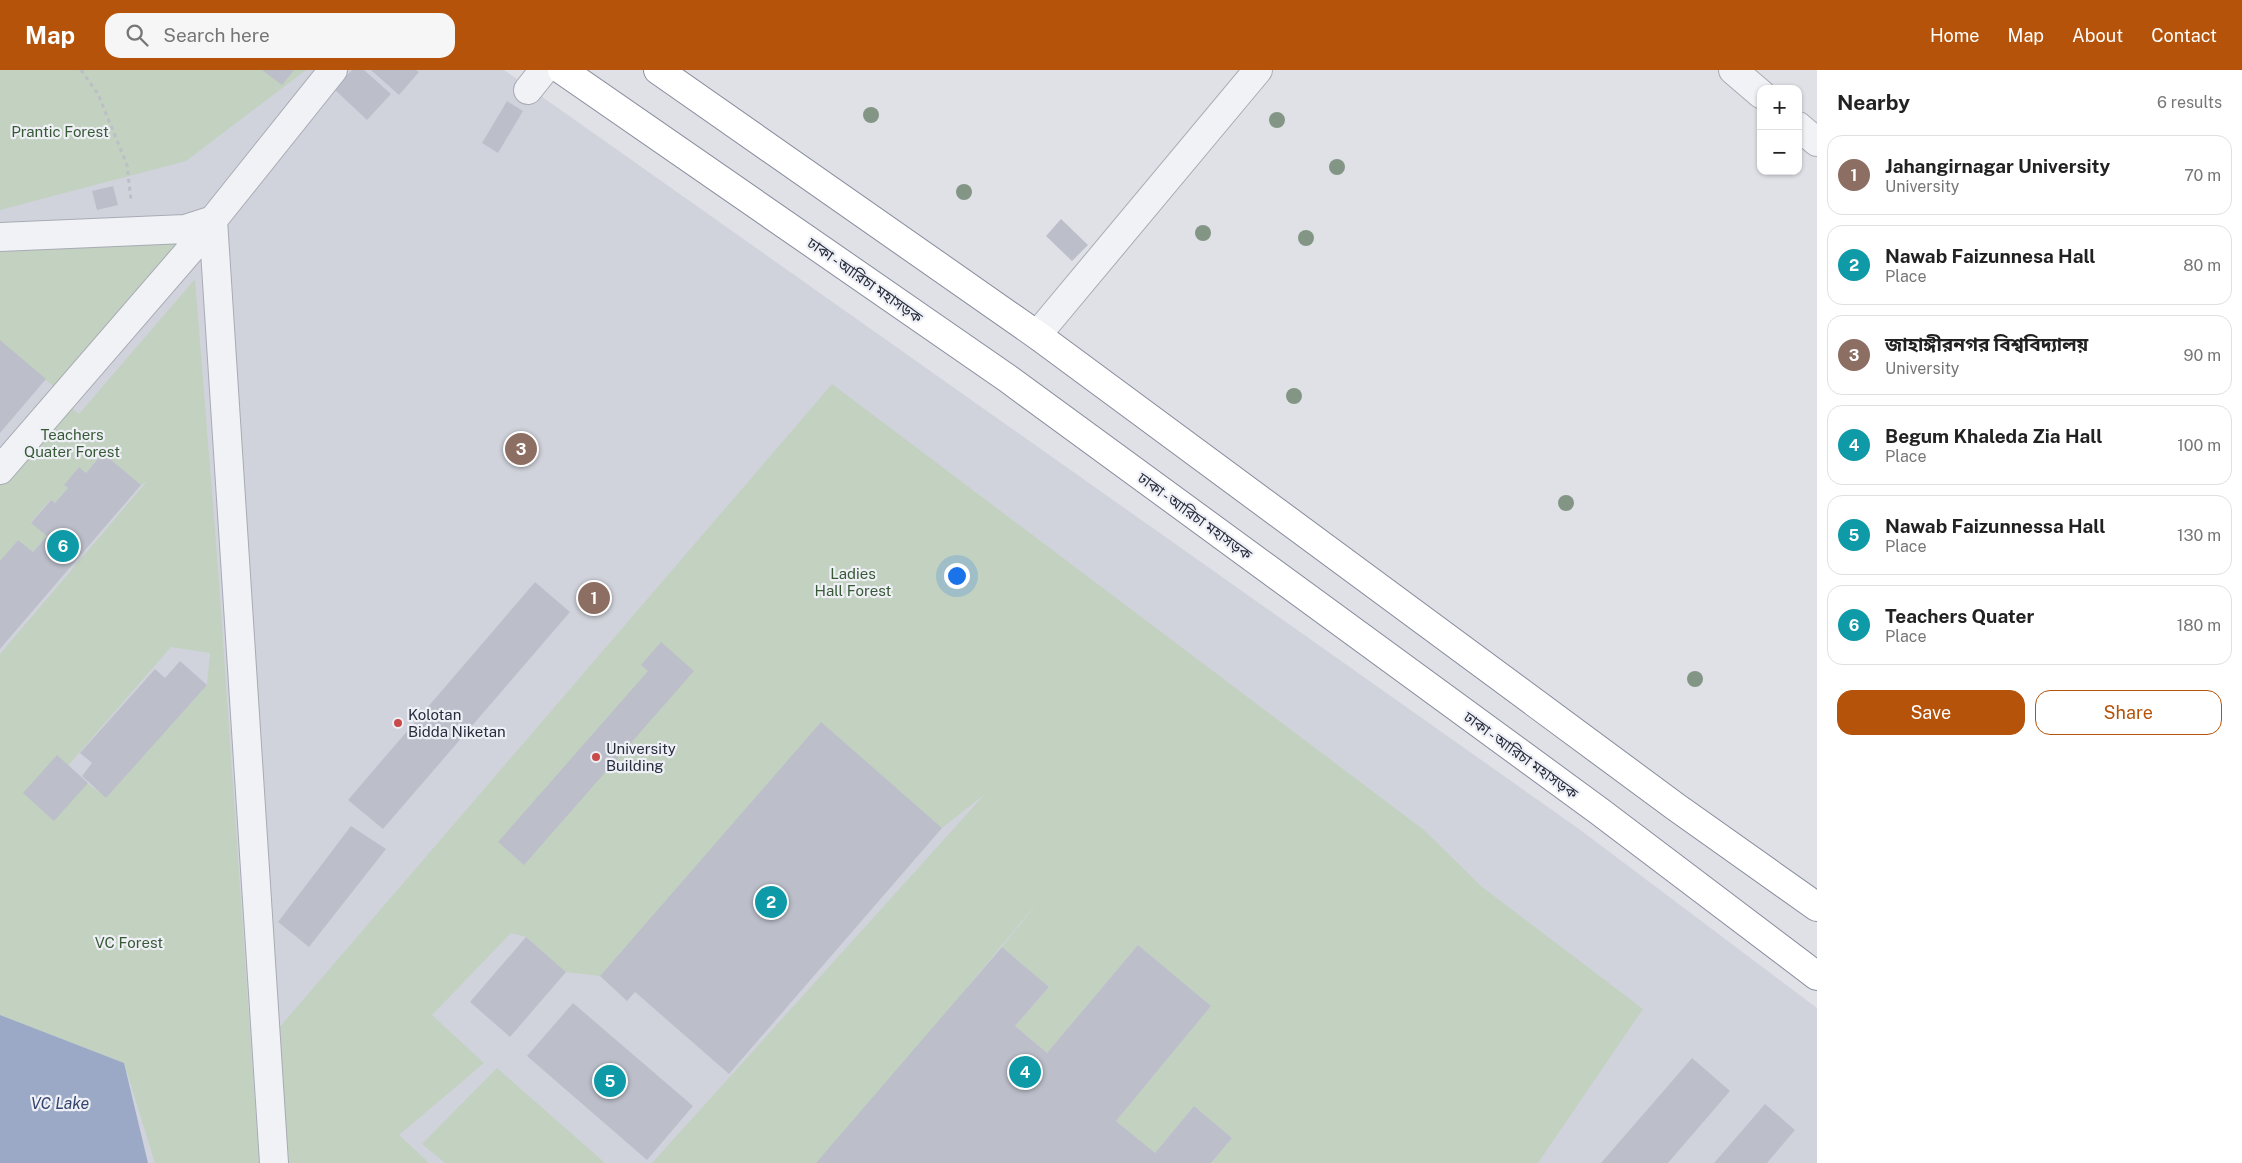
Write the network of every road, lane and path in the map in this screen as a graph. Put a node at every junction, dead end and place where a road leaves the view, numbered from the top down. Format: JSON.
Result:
{"nodes":[{"id":1,"x":81,"y":70,"type":"edge"},
{"id":2,"x":333,"y":70,"type":"edge"},
{"id":3,"x":562,"y":70,"type":"edge"},
{"id":4,"x":658,"y":70,"type":"edge"},
{"id":5,"x":1258,"y":70,"type":"edge"},
{"id":6,"x":1733,"y":70,"type":"edge"},
{"id":7,"x":1757,"y":91,"type":"edge"},
{"id":8,"x":1802,"y":129,"type":"edge"},
{"id":9,"x":1817,"y":142,"type":"edge"},
{"id":10,"x":213,"y":220,"type":"junction"},
{"id":11,"x":135,"y":231,"type":"junction"},
{"id":12,"x":0,"y":237,"type":"edge"},
{"id":13,"x":1037,"y":335,"type":"junction"},
{"id":14,"x":0,"y":470,"type":"edge"},
{"id":15,"x":1817,"y":906,"type":"edge"},
{"id":16,"x":1817,"y":976,"type":"edge"},
{"id":17,"x":274,"y":1163,"type":"edge"}],
"edges":[{"from":1,"to":11,"type":"path"},
{"from":2,"to":10,"type":"street"},
{"from":3,"to":16,"type":"highway","name":"ঢাকা - আরিচা মহাসড়ক"},
{"from":4,"to":13,"type":"highway"},
{"from":5,"to":13,"type":"street"},
{"from":6,"to":7,"type":"street"},
{"from":8,"to":9,"type":"street"},
{"from":10,"to":11,"type":"street"},
{"from":10,"to":14,"type":"street"},
{"from":10,"to":17,"type":"street"},
{"from":11,"to":12,"type":"street"},
{"from":13,"to":15,"type":"highway"}]}
